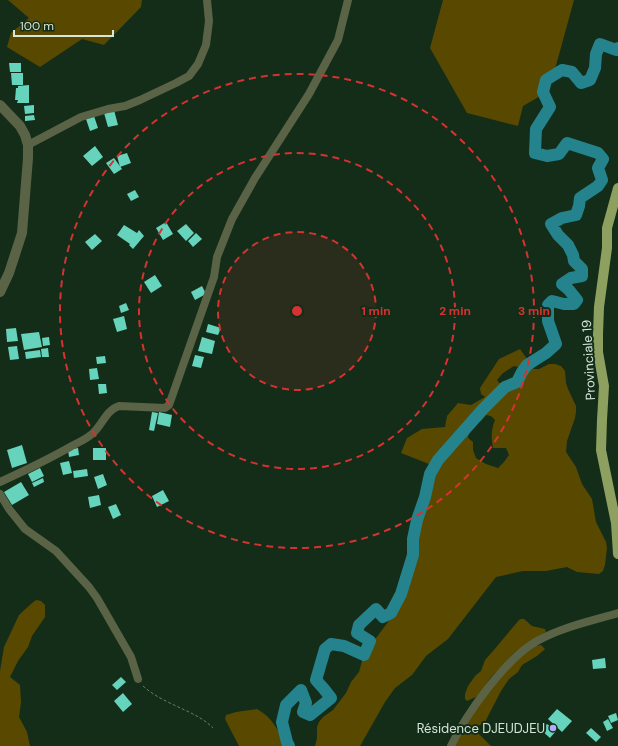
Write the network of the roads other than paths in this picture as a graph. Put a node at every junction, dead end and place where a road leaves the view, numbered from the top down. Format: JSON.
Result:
{"nodes":[{"id":1,"x":207,"y":0,"type":"edge"},
{"id":2,"x":348,"y":0,"type":"edge"},
{"id":3,"x":0,"y":105,"type":"edge"},
{"id":4,"x":28,"y":145,"type":"junction"},
{"id":5,"x":618,"y":188,"type":"edge"},
{"id":6,"x":0,"y":292,"type":"edge"},
{"id":7,"x":0,"y":482,"type":"edge"},
{"id":8,"x":0,"y":494,"type":"edge"},
{"id":9,"x":618,"y":545,"type":"edge"},
{"id":10,"x":618,"y":554,"type":"edge"},
{"id":11,"x":618,"y":613,"type":"edge"},
{"id":12,"x":138,"y":679,"type":"road end"},
{"id":13,"x":451,"y":746,"type":"edge"}],
"edges":[{"from":1,"to":4,"type":"street"},
{"from":2,"to":7,"type":"street"},
{"from":3,"to":4,"type":"street"},
{"from":4,"to":6,"type":"street"},
{"from":5,"to":9,"type":"main road","name":"Provinciale 19"},
{"from":8,"to":12,"type":"street"},
{"from":9,"to":10,"type":"main road","name":"Provinciale 19"},
{"from":11,"to":13,"type":"street"}]}
